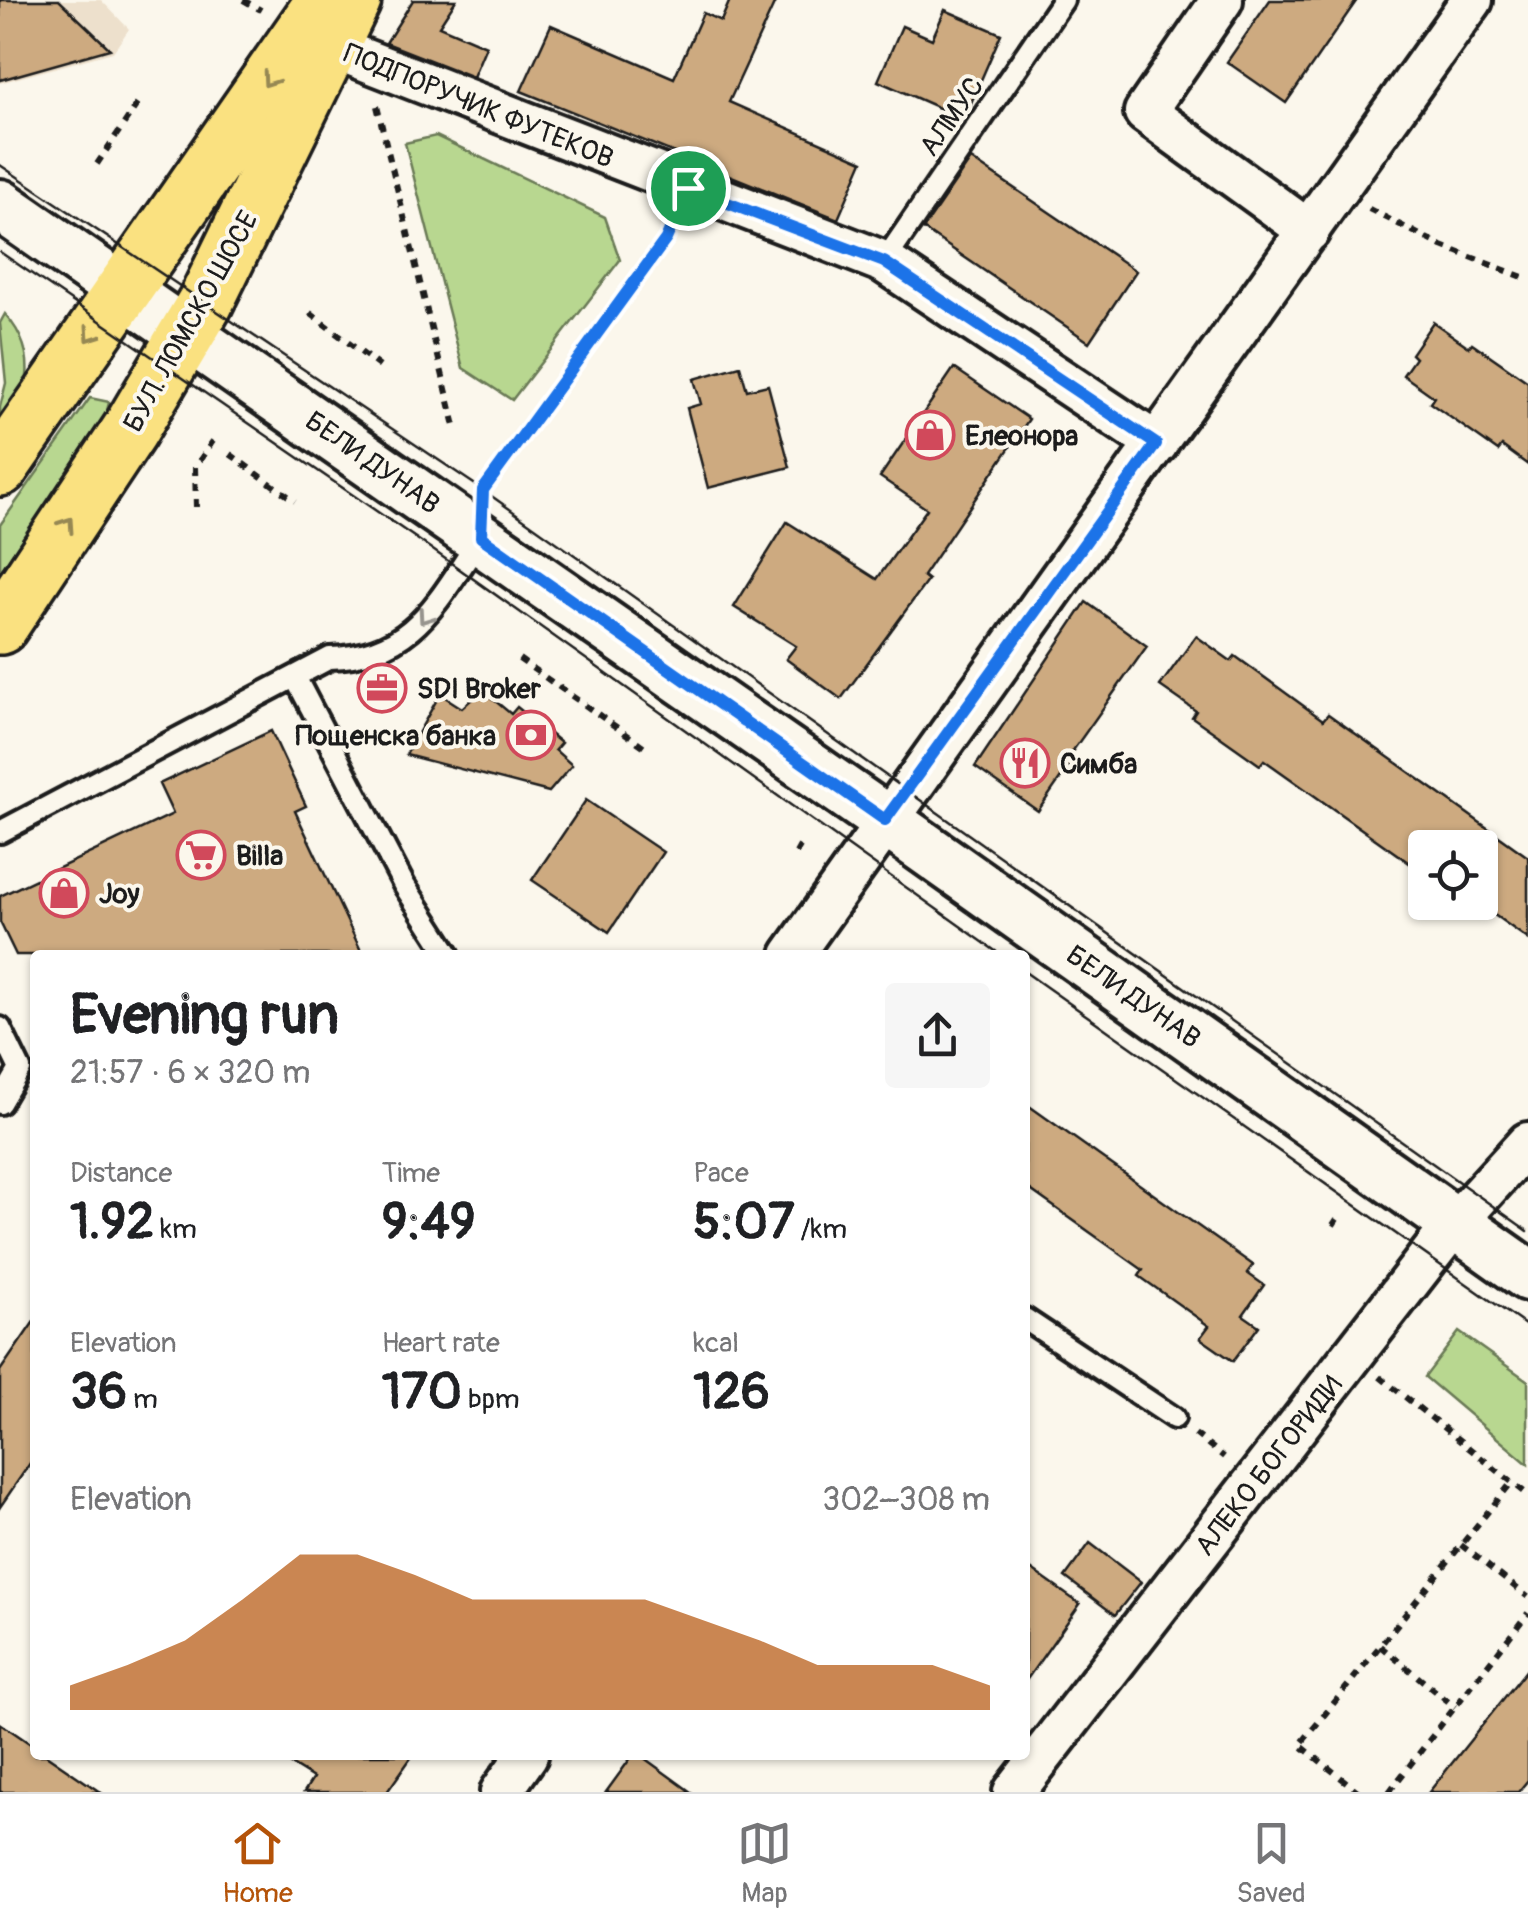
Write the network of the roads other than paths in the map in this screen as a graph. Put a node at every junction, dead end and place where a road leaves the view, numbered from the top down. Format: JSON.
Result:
{"nodes":[{"id":1,"x":1063,"y":0,"type":"edge"},
{"id":2,"x":1222,"y":0,"type":"edge"},
{"id":3,"x":1472,"y":0,"type":"edge"},
{"id":4,"x":344,"y":27,"type":"edge"},
{"id":5,"x":0,"y":205,"type":"edge"},
{"id":6,"x":1310,"y":231,"type":"junction"},
{"id":7,"x":884,"y":262,"type":"junction"},
{"id":8,"x":122,"y":290,"type":"junction"},
{"id":9,"x":186,"y":334,"type":"junction"},
{"id":10,"x":1156,"y":444,"type":"junction"},
{"id":11,"x":0,"y":468,"type":"edge"},
{"id":12,"x":481,"y":537,"type":"junction"},
{"id":13,"x":0,"y":626,"type":"edge"},
{"id":14,"x":295,"y":677,"type":"junction"},
{"id":15,"x":885,"y":820,"type":"junction"},
{"id":16,"x":0,"y":832,"type":"edge"},
{"id":17,"x":446,"y":950,"type":"edge"},
{"id":18,"x":795,"y":950,"type":"edge"},
{"id":19,"x":0,"y":1028,"type":"edge"},
{"id":20,"x":0,"y":1103,"type":"edge"},
{"id":21,"x":1528,"y":1143,"type":"edge"},
{"id":22,"x":1455,"y":1223,"type":"junction"},
{"id":23,"x":1528,"y":1275,"type":"edge"},
{"id":24,"x":1030,"y":1322,"type":"edge"},
{"id":25,"x":1174,"y":1418,"type":"road end"},
{"id":26,"x":523,"y":1760,"type":"edge"},
{"id":27,"x":502,"y":1792,"type":"edge"},
{"id":28,"x":1014,"y":1792,"type":"edge"}],
"edges":[{"from":1,"to":7,"type":"lane","name":"АЛМУС"},
{"from":2,"to":6,"type":"street"},
{"from":3,"to":6,"type":"street"},
{"from":4,"to":7,"type":"street","name":"ПОДПОРУЧИК ФУТЕКОВ"},
{"from":4,"to":8,"type":"main road","one_way":true},
{"from":4,"to":9,"type":"main road","name":"БУЛ. ЛОМСКО ШОСЕ"},
{"from":5,"to":8,"type":"street","name":"БЕЛИ ДУНАВ"},
{"from":6,"to":10,"type":"street"},
{"from":7,"to":10,"type":"street","name":"ПОДПОРУЧИК ФУТЕКОВ"},
{"from":8,"to":9,"type":"street","name":"БЕЛИ ДУНАВ"},
{"from":8,"to":11,"type":"main road","one_way":true},
{"from":9,"to":12,"type":"street","name":"БЕЛИ ДУНАВ"},
{"from":13,"to":9,"type":"main road","name":"БУЛ. ЛОМСКО ШОСЕ","one_way":true},
{"from":10,"to":15,"type":"street"},
{"from":12,"to":14,"type":"lane","one_way":true},
{"from":12,"to":15,"type":"street","name":"БЕЛИ ДУНАВ"},
{"from":14,"to":16,"type":"lane"},
{"from":14,"to":17,"type":"lane"},
{"from":15,"to":18,"type":"street"},
{"from":15,"to":22,"type":"street","name":"БЕЛИ ДУНАВ"},
{"from":19,"to":20,"type":"lane"},
{"from":21,"to":22,"type":"street","name":"АЛЕКО БОГОРИДИ"},
{"from":22,"to":23,"type":"street","name":"БЕЛИ ДУНАВ"},
{"from":22,"to":28,"type":"street","name":"АЛЕКО БОГОРИДИ"},
{"from":24,"to":25,"type":"lane"},
{"from":26,"to":27,"type":"street"}]}
